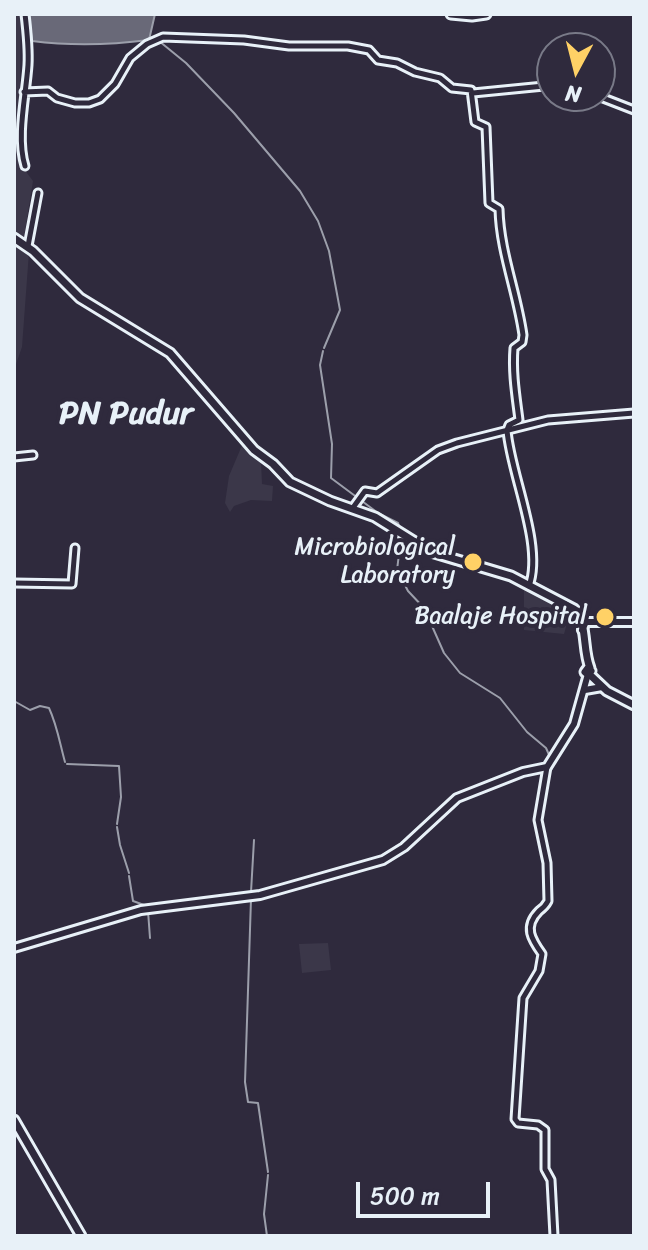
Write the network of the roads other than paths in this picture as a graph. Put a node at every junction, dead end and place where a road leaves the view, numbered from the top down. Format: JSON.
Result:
{"nodes":[{"id":1,"x":25,"y":14,"type":"edge"},
{"id":2,"x":451,"y":14,"type":"edge"},
{"id":3,"x":486,"y":14,"type":"edge"},
{"id":4,"x":536,"y":87,"type":"edge"},
{"id":5,"x":24,"y":92,"type":"junction"},
{"id":6,"x":473,"y":93,"type":"junction"},
{"id":7,"x":18,"y":154,"type":"edge"},
{"id":8,"x":25,"y":166,"type":"dead end"},
{"id":9,"x":38,"y":193,"type":"dead end"},
{"id":10,"x":14,"y":240,"type":"edge"},
{"id":11,"x":28,"y":246,"type":"junction"},
{"id":12,"x":634,"y":413,"type":"edge"},
{"id":13,"x":507,"y":430,"type":"junction"},
{"id":14,"x":33,"y":455,"type":"dead end"},
{"id":15,"x":14,"y":457,"type":"edge"},
{"id":16,"x":356,"y":504,"type":"junction"},
{"id":17,"x":75,"y":548,"type":"dead end"},
{"id":18,"x":14,"y":583,"type":"edge"},
{"id":19,"x":529,"y":586,"type":"junction"},
{"id":20,"x":584,"y":622,"type":"junction"},
{"id":21,"x":634,"y":622,"type":"edge"},
{"id":22,"x":588,"y":671,"type":"junction"},
{"id":23,"x":602,"y":686,"type":"junction"},
{"id":24,"x":585,"y":690,"type":"junction"},
{"id":25,"x":634,"y":704,"type":"edge"},
{"id":26,"x":576,"y":717,"type":"junction"},
{"id":27,"x":547,"y":767,"type":"junction"},
{"id":28,"x":14,"y":948,"type":"edge"},
{"id":29,"x":14,"y":1120,"type":"edge"},
{"id":30,"x":81,"y":1236,"type":"edge"},
{"id":31,"x":554,"y":1236,"type":"edge"}],
"edges":[{"from":1,"to":5,"type":"street"},
{"from":2,"to":3,"type":"main road"},
{"from":4,"to":6,"type":"street"},
{"from":5,"to":6,"type":"street"},
{"from":5,"to":7,"type":"street"},
{"from":6,"to":13,"type":"street"},
{"from":7,"to":8,"type":"street"},
{"from":9,"to":11,"type":"street"},
{"from":10,"to":11,"type":"main road"},
{"from":10,"to":16,"type":"main road"},
{"from":11,"to":16,"type":"main road"},
{"from":12,"to":13,"type":"street"},
{"from":13,"to":16,"type":"street"},
{"from":13,"to":19,"type":"street"},
{"from":14,"to":15,"type":"street"},
{"from":16,"to":19,"type":"main road"},
{"from":17,"to":18,"type":"street"},
{"from":19,"to":20,"type":"main road"},
{"from":20,"to":21,"type":"main road"},
{"from":20,"to":22,"type":"main road"},
{"from":22,"to":23,"type":"main road"},
{"from":22,"to":24,"type":"main road"},
{"from":22,"to":26,"type":"main road"},
{"from":23,"to":24,"type":"main road"},
{"from":23,"to":25,"type":"main road"},
{"from":24,"to":26,"type":"main road"},
{"from":26,"to":27,"type":"main road"},
{"from":27,"to":28,"type":"main road"},
{"from":27,"to":31,"type":"street"},
{"from":29,"to":30,"type":"main road"}]}
